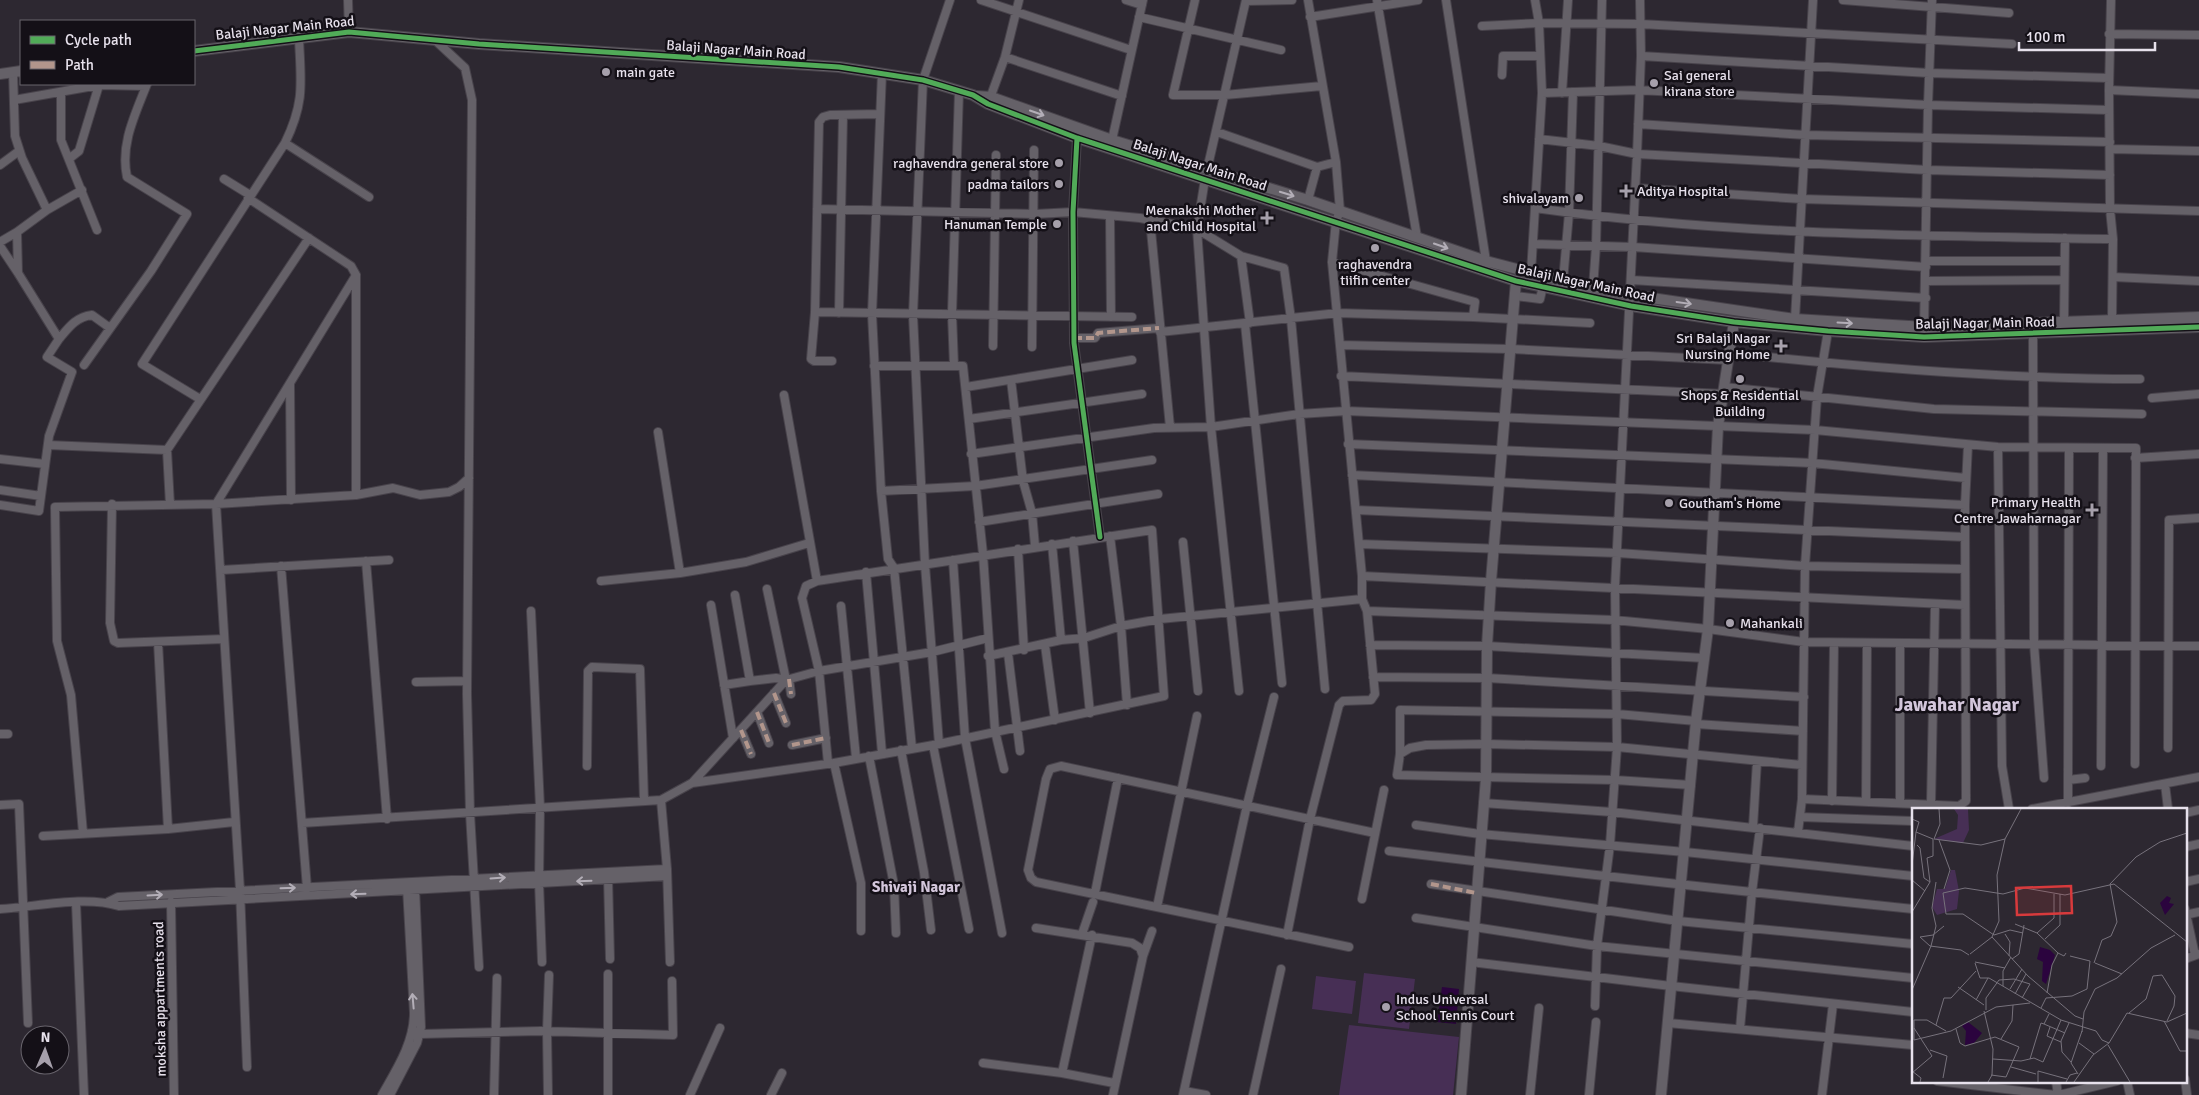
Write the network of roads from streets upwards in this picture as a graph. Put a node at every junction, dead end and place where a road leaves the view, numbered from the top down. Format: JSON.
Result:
{"nodes":[{"id":1,"x":348,"y":0,"type":"edge"},
{"id":2,"x":950,"y":0,"type":"edge"},
{"id":3,"x":981,"y":0,"type":"edge"},
{"id":4,"x":1020,"y":0,"type":"edge"},
{"id":5,"x":1126,"y":0,"type":"edge"},
{"id":6,"x":1195,"y":0,"type":"edge"},
{"id":7,"x":1246,"y":0,"type":"edge"},
{"id":8,"x":1292,"y":0,"type":"edge"},
{"id":9,"x":1308,"y":0,"type":"edge"},
{"id":10,"x":1418,"y":0,"type":"edge"},
{"id":11,"x":1446,"y":0,"type":"edge"},
{"id":12,"x":1535,"y":0,"type":"edge"},
{"id":13,"x":1568,"y":0,"type":"edge"},
{"id":14,"x":1602,"y":0,"type":"edge"},
{"id":15,"x":1640,"y":0,"type":"edge"},
{"id":16,"x":1813,"y":0,"type":"edge"},
{"id":17,"x":1843,"y":0,"type":"edge"},
{"id":18,"x":2111,"y":0,"type":"edge"},
{"id":19,"x":1143,"y":3,"type":"edge"},
{"id":20,"x":1377,"y":3,"type":"edge"},
{"id":21,"x":1932,"y":3,"type":"edge"},
{"id":22,"x":1017,"y":11,"type":"junction"},
{"id":23,"x":2009,"y":13,"type":"dead end"},
{"id":24,"x":1139,"y":17,"type":"junction"},
{"id":25,"x":1310,"y":17,"type":"junction"},
{"id":26,"x":1539,"y":23,"type":"junction"},
{"id":27,"x":1568,"y":24,"type":"junction"},
{"id":28,"x":1603,"y":24,"type":"junction"},
{"id":29,"x":1640,"y":24,"type":"junction"},
{"id":30,"x":1482,"y":26,"type":"dead end"},
{"id":31,"x":1188,"y":29,"type":"junction"},
{"id":32,"x":349,"y":32,"type":"junction"},
{"id":33,"x":1811,"y":34,"type":"junction"},
{"id":34,"x":2109,"y":34,"type":"junction"},
{"id":35,"x":2199,"y":35,"type":"edge"},
{"id":36,"x":1930,"y":39,"type":"junction"},
{"id":37,"x":299,"y":40,"type":"junction"},
{"id":38,"x":1238,"y":40,"type":"junction"},
{"id":39,"x":436,"y":41,"type":"junction"},
{"id":40,"x":2012,"y":44,"type":"dead end"},
{"id":41,"x":1131,"y":50,"type":"junction"},
{"id":42,"x":1281,"y":50,"type":"dead end"},
{"id":43,"x":195,"y":51,"type":"edge"},
{"id":44,"x":1540,"y":56,"type":"junction"},
{"id":45,"x":1641,"y":56,"type":"junction"},
{"id":46,"x":1005,"y":57,"type":"junction"},
{"id":47,"x":1809,"y":66,"type":"junction"},
{"id":48,"x":17,"y":72,"type":"edge"},
{"id":49,"x":882,"y":73,"type":"junction"},
{"id":50,"x":1929,"y":73,"type":"junction"},
{"id":51,"x":0,"y":74,"type":"edge"},
{"id":52,"x":1502,"y":75,"type":"dead end"},
{"id":53,"x":2108,"y":78,"type":"junction"},
{"id":54,"x":923,"y":80,"type":"junction"},
{"id":55,"x":99,"y":85,"type":"junction"},
{"id":56,"x":146,"y":85,"type":"edge"},
{"id":57,"x":1322,"y":86,"type":"junction"},
{"id":58,"x":1638,"y":90,"type":"junction"},
{"id":59,"x":2108,"y":90,"type":"junction"},
{"id":60,"x":959,"y":91,"type":"junction"},
{"id":61,"x":1600,"y":91,"type":"junction"},
{"id":62,"x":1562,"y":92,"type":"junction"},
{"id":63,"x":1573,"y":92,"type":"junction"},
{"id":64,"x":61,"y":93,"type":"junction"},
{"id":65,"x":1542,"y":93,"type":"junction"},
{"id":66,"x":2199,"y":94,"type":"edge"},
{"id":67,"x":1225,"y":95,"type":"junction"},
{"id":68,"x":1122,"y":96,"type":"junction"},
{"id":69,"x":1808,"y":98,"type":"junction"},
{"id":70,"x":14,"y":100,"type":"junction"},
{"id":71,"x":989,"y":101,"type":"junction"},
{"id":72,"x":1928,"y":105,"type":"junction"},
{"id":73,"x":2109,"y":110,"type":"junction"},
{"id":74,"x":843,"y":114,"type":"junction"},
{"id":75,"x":879,"y":114,"type":"junction"},
{"id":76,"x":1638,"y":124,"type":"junction"},
{"id":77,"x":1217,"y":132,"type":"junction"},
{"id":78,"x":1806,"y":135,"type":"junction"},
{"id":79,"x":1076,"y":138,"type":"junction"},
{"id":80,"x":1539,"y":138,"type":"junction"},
{"id":81,"x":1928,"y":138,"type":"junction"},
{"id":82,"x":1112,"y":140,"type":"junction"},
{"id":83,"x":285,"y":143,"type":"junction"},
{"id":84,"x":1572,"y":143,"type":"junction"},
{"id":85,"x":2110,"y":145,"type":"junction"},
{"id":86,"x":1598,"y":146,"type":"junction"},
{"id":87,"x":1034,"y":150,"type":"dead end"},
{"id":88,"x":19,"y":151,"type":"junction"},
{"id":89,"x":2199,"y":151,"type":"edge"},
{"id":90,"x":1638,"y":154,"type":"junction"},
{"id":91,"x":996,"y":156,"type":"dead end"},
{"id":92,"x":70,"y":158,"type":"junction"},
{"id":93,"x":1336,"y":162,"type":"junction"},
{"id":94,"x":1804,"y":163,"type":"junction"},
{"id":95,"x":0,"y":165,"type":"edge"},
{"id":96,"x":1317,"y":167,"type":"junction"},
{"id":97,"x":1928,"y":170,"type":"junction"},
{"id":98,"x":1206,"y":174,"type":"junction"},
{"id":99,"x":2110,"y":175,"type":"junction"},
{"id":100,"x":224,"y":179,"type":"dead end"},
{"id":101,"x":1635,"y":188,"type":"junction"},
{"id":102,"x":82,"y":190,"type":"junction"},
{"id":103,"x":249,"y":197,"type":"junction"},
{"id":104,"x":369,"y":197,"type":"dead end"},
{"id":105,"x":1802,"y":199,"type":"junction"},
{"id":106,"x":1308,"y":200,"type":"junction"},
{"id":107,"x":1928,"y":202,"type":"junction"},
{"id":108,"x":1536,"y":208,"type":"junction"},
{"id":109,"x":817,"y":209,"type":"junction"},
{"id":110,"x":842,"y":209,"type":"junction"},
{"id":111,"x":2110,"y":209,"type":"junction"},
{"id":112,"x":47,"y":210,"type":"junction"},
{"id":113,"x":878,"y":210,"type":"junction"},
{"id":114,"x":918,"y":211,"type":"junction"},
{"id":115,"x":1340,"y":211,"type":"junction"},
{"id":116,"x":2199,"y":211,"type":"edge"},
{"id":117,"x":956,"y":212,"type":"junction"},
{"id":118,"x":1073,"y":212,"type":"junction"},
{"id":119,"x":994,"y":213,"type":"junction"},
{"id":120,"x":1569,"y":213,"type":"junction"},
{"id":121,"x":1035,"y":214,"type":"junction"},
{"id":122,"x":1596,"y":215,"type":"junction"},
{"id":123,"x":1110,"y":216,"type":"junction"},
{"id":124,"x":1150,"y":220,"type":"junction"},
{"id":125,"x":1635,"y":220,"type":"junction"},
{"id":126,"x":1336,"y":221,"type":"junction"},
{"id":127,"x":1197,"y":229,"type":"junction"},
{"id":128,"x":97,"y":230,"type":"dead end"},
{"id":129,"x":17,"y":232,"type":"junction"},
{"id":130,"x":1800,"y":232,"type":"junction"},
{"id":131,"x":1417,"y":237,"type":"junction"},
{"id":132,"x":1926,"y":237,"type":"junction"},
{"id":133,"x":308,"y":238,"type":"junction"},
{"id":134,"x":2065,"y":238,"type":"junction"},
{"id":135,"x":2113,"y":239,"type":"junction"},
{"id":136,"x":0,"y":242,"type":"edge"},
{"id":137,"x":1534,"y":244,"type":"junction"},
{"id":138,"x":1566,"y":245,"type":"junction"},
{"id":139,"x":0,"y":246,"type":"edge"},
{"id":140,"x":1596,"y":246,"type":"junction"},
{"id":141,"x":1633,"y":247,"type":"junction"},
{"id":142,"x":1241,"y":256,"type":"junction"},
{"id":143,"x":1798,"y":259,"type":"junction"},
{"id":144,"x":1486,"y":261,"type":"junction"},
{"id":145,"x":2064,"y":261,"type":"junction"},
{"id":146,"x":1332,"y":262,"type":"junction"},
{"id":147,"x":1926,"y":264,"type":"junction"},
{"id":148,"x":18,"y":273,"type":"junction"},
{"id":149,"x":1531,"y":273,"type":"junction"},
{"id":150,"x":356,"y":275,"type":"junction"},
{"id":151,"x":2113,"y":277,"type":"junction"},
{"id":152,"x":1631,"y":280,"type":"junction"},
{"id":153,"x":2064,"y":280,"type":"junction"},
{"id":154,"x":1516,"y":281,"type":"junction"},
{"id":155,"x":1562,"y":281,"type":"junction"},
{"id":156,"x":1926,"y":281,"type":"junction"},
{"id":157,"x":2199,"y":281,"type":"edge"},
{"id":158,"x":1543,"y":286,"type":"junction"},
{"id":159,"x":1593,"y":288,"type":"junction"},
{"id":160,"x":1797,"y":291,"type":"junction"},
{"id":161,"x":1631,"y":295,"type":"junction"},
{"id":162,"x":1515,"y":296,"type":"junction"},
{"id":163,"x":1926,"y":298,"type":"junction"},
{"id":164,"x":1631,"y":306,"type":"junction"},
{"id":165,"x":815,"y":312,"type":"junction"},
{"id":166,"x":839,"y":313,"type":"junction"},
{"id":167,"x":872,"y":314,"type":"junction"},
{"id":168,"x":952,"y":314,"type":"junction"},
{"id":169,"x":1338,"y":314,"type":"junction"},
{"id":170,"x":913,"y":315,"type":"junction"},
{"id":171,"x":992,"y":316,"type":"junction"},
{"id":172,"x":1031,"y":316,"type":"junction"},
{"id":173,"x":1074,"y":317,"type":"junction"},
{"id":174,"x":1111,"y":317,"type":"junction"},
{"id":175,"x":1132,"y":317,"type":"dead end"},
{"id":176,"x":1473,"y":317,"type":"junction"},
{"id":177,"x":2199,"y":317,"type":"edge"},
{"id":178,"x":1291,"y":319,"type":"junction"},
{"id":179,"x":1513,"y":319,"type":"junction"},
{"id":180,"x":1795,"y":319,"type":"junction"},
{"id":181,"x":2112,"y":320,"type":"junction"},
{"id":182,"x":1734,"y":322,"type":"junction"},
{"id":183,"x":2064,"y":322,"type":"junction"},
{"id":184,"x":1590,"y":323,"type":"dead end"},
{"id":185,"x":1248,"y":324,"type":"junction"},
{"id":186,"x":1202,"y":326,"type":"junction"},
{"id":187,"x":2199,"y":327,"type":"edge"},
{"id":188,"x":110,"y":328,"type":"junction"},
{"id":189,"x":1159,"y":330,"type":"junction"},
{"id":190,"x":1828,"y":331,"type":"junction"},
{"id":191,"x":1924,"y":332,"type":"junction"},
{"id":192,"x":2033,"y":334,"type":"junction"},
{"id":193,"x":1074,"y":338,"type":"junction"},
{"id":194,"x":59,"y":339,"type":"junction"},
{"id":195,"x":1340,"y":345,"type":"junction"},
{"id":196,"x":993,"y":346,"type":"dead end"},
{"id":197,"x":1032,"y":346,"type":"dead end"},
{"id":198,"x":1510,"y":349,"type":"junction"},
{"id":199,"x":1626,"y":354,"type":"junction"},
{"id":200,"x":1132,"y":360,"type":"dead end"},
{"id":201,"x":1728,"y":360,"type":"junction"},
{"id":202,"x":832,"y":361,"type":"dead end"},
{"id":203,"x":1823,"y":363,"type":"junction"},
{"id":204,"x":84,"y":364,"type":"dead end"},
{"id":205,"x":874,"y":366,"type":"junction"},
{"id":206,"x":915,"y":366,"type":"junction"},
{"id":207,"x":954,"y":366,"type":"junction"},
{"id":208,"x":1076,"y":369,"type":"junction"},
{"id":209,"x":1342,"y":376,"type":"junction"},
{"id":210,"x":2034,"y":378,"type":"junction"},
{"id":211,"x":2140,"y":379,"type":"dead end"},
{"id":212,"x":1011,"y":380,"type":"junction"},
{"id":213,"x":1507,"y":383,"type":"junction"},
{"id":214,"x":290,"y":384,"type":"junction"},
{"id":215,"x":966,"y":387,"type":"junction"},
{"id":216,"x":1625,"y":388,"type":"junction"},
{"id":217,"x":1723,"y":390,"type":"junction"},
{"id":218,"x":1142,"y":394,"type":"dead end"},
{"id":219,"x":2199,"y":394,"type":"edge"},
{"id":220,"x":784,"y":395,"type":"dead end"},
{"id":221,"x":1817,"y":396,"type":"junction"},
{"id":222,"x":2152,"y":398,"type":"dead end"},
{"id":223,"x":200,"y":399,"type":"junction"},
{"id":224,"x":1082,"y":403,"type":"junction"},
{"id":225,"x":1346,"y":410,"type":"junction"},
{"id":226,"x":2033,"y":411,"type":"junction"},
{"id":227,"x":1014,"y":413,"type":"junction"},
{"id":228,"x":1300,"y":414,"type":"junction"},
{"id":229,"x":2142,"y":414,"type":"dead end"},
{"id":230,"x":1506,"y":418,"type":"junction"},
{"id":231,"x":968,"y":419,"type":"junction"},
{"id":232,"x":1256,"y":420,"type":"junction"},
{"id":233,"x":1623,"y":422,"type":"junction"},
{"id":234,"x":1718,"y":426,"type":"junction"},
{"id":235,"x":1170,"y":427,"type":"junction"},
{"id":236,"x":1211,"y":427,"type":"junction"},
{"id":237,"x":1815,"y":430,"type":"junction"},
{"id":238,"x":658,"y":432,"type":"dead end"},
{"id":239,"x":1087,"y":435,"type":"junction"},
{"id":240,"x":1348,"y":444,"type":"junction"},
{"id":241,"x":48,"y":445,"type":"junction"},
{"id":242,"x":1968,"y":445,"type":"junction"},
{"id":243,"x":1018,"y":447,"type":"junction"},
{"id":244,"x":1998,"y":447,"type":"junction"},
{"id":245,"x":2033,"y":447,"type":"junction"},
{"id":246,"x":2069,"y":448,"type":"junction"},
{"id":247,"x":2103,"y":448,"type":"junction"},
{"id":248,"x":167,"y":450,"type":"junction"},
{"id":249,"x":1503,"y":450,"type":"junction"},
{"id":250,"x":970,"y":454,"type":"junction"},
{"id":251,"x":2199,"y":454,"type":"edge"},
{"id":252,"x":1623,"y":455,"type":"junction"},
{"id":253,"x":2135,"y":458,"type":"junction"},
{"id":254,"x":0,"y":459,"type":"edge"},
{"id":255,"x":1715,"y":459,"type":"junction"},
{"id":256,"x":1152,"y":460,"type":"dead end"},
{"id":257,"x":1812,"y":463,"type":"junction"},
{"id":258,"x":45,"y":464,"type":"junction"},
{"id":259,"x":1092,"y":469,"type":"junction"},
{"id":260,"x":1352,"y":474,"type":"junction"},
{"id":261,"x":469,"y":478,"type":"junction"},
{"id":262,"x":1966,"y":478,"type":"junction"},
{"id":263,"x":1023,"y":481,"type":"junction"},
{"id":264,"x":1501,"y":482,"type":"junction"},
{"id":265,"x":975,"y":486,"type":"junction"},
{"id":266,"x":921,"y":488,"type":"junction"},
{"id":267,"x":1622,"y":488,"type":"junction"},
{"id":268,"x":0,"y":490,"type":"edge"},
{"id":269,"x":881,"y":491,"type":"junction"},
{"id":270,"x":1713,"y":493,"type":"junction"},
{"id":271,"x":1158,"y":494,"type":"dead end"},
{"id":272,"x":356,"y":495,"type":"junction"},
{"id":273,"x":41,"y":496,"type":"junction"},
{"id":274,"x":1810,"y":496,"type":"junction"},
{"id":275,"x":291,"y":500,"type":"junction"},
{"id":276,"x":1096,"y":503,"type":"junction"},
{"id":277,"x":112,"y":504,"type":"junction"},
{"id":278,"x":216,"y":504,"type":"junction"},
{"id":279,"x":0,"y":505,"type":"edge"},
{"id":280,"x":170,"y":505,"type":"junction"},
{"id":281,"x":1965,"y":505,"type":"junction"},
{"id":282,"x":1356,"y":510,"type":"junction"},
{"id":283,"x":1032,"y":513,"type":"junction"},
{"id":284,"x":1498,"y":515,"type":"junction"},
{"id":285,"x":2199,"y":518,"type":"edge"},
{"id":286,"x":1620,"y":521,"type":"junction"},
{"id":287,"x":979,"y":522,"type":"junction"},
{"id":288,"x":1713,"y":526,"type":"junction"},
{"id":289,"x":1807,"y":530,"type":"junction"},
{"id":290,"x":1110,"y":536,"type":"junction"},
{"id":291,"x":1100,"y":537,"type":"junction"},
{"id":292,"x":1965,"y":537,"type":"junction"},
{"id":293,"x":1073,"y":541,"type":"junction"},
{"id":294,"x":809,"y":542,"type":"junction"},
{"id":295,"x":1184,"y":542,"type":"dead end"},
{"id":296,"x":1052,"y":544,"type":"junction"},
{"id":297,"x":1359,"y":544,"type":"junction"},
{"id":298,"x":1035,"y":546,"type":"junction"},
{"id":299,"x":1018,"y":549,"type":"junction"},
{"id":300,"x":1495,"y":549,"type":"junction"},
{"id":301,"x":1618,"y":553,"type":"junction"},
{"id":302,"x":983,"y":554,"type":"junction"},
{"id":303,"x":1711,"y":559,"type":"junction"},
{"id":304,"x":389,"y":560,"type":"dead end"},
{"id":305,"x":953,"y":560,"type":"junction"},
{"id":306,"x":366,"y":561,"type":"junction"},
{"id":307,"x":925,"y":565,"type":"junction"},
{"id":308,"x":281,"y":566,"type":"junction"},
{"id":309,"x":1805,"y":566,"type":"junction"},
{"id":310,"x":894,"y":568,"type":"junction"},
{"id":311,"x":1965,"y":569,"type":"junction"},
{"id":312,"x":221,"y":570,"type":"junction"},
{"id":313,"x":866,"y":572,"type":"junction"},
{"id":314,"x":680,"y":573,"type":"junction"},
{"id":315,"x":1362,"y":576,"type":"junction"},
{"id":316,"x":1492,"y":581,"type":"junction"},
{"id":317,"x":601,"y":582,"type":"dead end"},
{"id":318,"x":817,"y":582,"type":"junction"},
{"id":319,"x":1615,"y":587,"type":"junction"},
{"id":320,"x":767,"y":589,"type":"dead end"},
{"id":321,"x":1709,"y":593,"type":"junction"},
{"id":322,"x":735,"y":595,"type":"dead end"},
{"id":323,"x":1803,"y":598,"type":"junction"},
{"id":324,"x":1362,"y":599,"type":"junction"},
{"id":325,"x":1318,"y":604,"type":"junction"},
{"id":326,"x":1935,"y":604,"type":"junction"},
{"id":327,"x":711,"y":605,"type":"dead end"},
{"id":328,"x":1965,"y":605,"type":"junction"},
{"id":329,"x":841,"y":606,"type":"dead end"},
{"id":330,"x":1275,"y":607,"type":"junction"},
{"id":331,"x":531,"y":611,"type":"dead end"},
{"id":332,"x":1367,"y":611,"type":"junction"},
{"id":333,"x":1231,"y":612,"type":"junction"},
{"id":334,"x":1190,"y":616,"type":"junction"},
{"id":335,"x":1490,"y":616,"type":"junction"},
{"id":336,"x":1160,"y":620,"type":"junction"},
{"id":337,"x":1614,"y":620,"type":"junction"},
{"id":338,"x":1121,"y":626,"type":"junction"},
{"id":339,"x":1708,"y":629,"type":"junction"},
{"id":340,"x":988,"y":638,"type":"junction"},
{"id":341,"x":1084,"y":638,"type":"junction"},
{"id":342,"x":224,"y":639,"type":"junction"},
{"id":343,"x":1061,"y":640,"type":"junction"},
{"id":344,"x":158,"y":642,"type":"junction"},
{"id":345,"x":1804,"y":642,"type":"junction"},
{"id":346,"x":1834,"y":643,"type":"junction"},
{"id":347,"x":1867,"y":643,"type":"junction"},
{"id":348,"x":1900,"y":643,"type":"junction"},
{"id":349,"x":1934,"y":644,"type":"junction"},
{"id":350,"x":1965,"y":644,"type":"junction"},
{"id":351,"x":2000,"y":644,"type":"junction"},
{"id":352,"x":2034,"y":644,"type":"junction"},
{"id":353,"x":959,"y":645,"type":"junction"},
{"id":354,"x":1045,"y":645,"type":"junction"},
{"id":355,"x":1370,"y":645,"type":"junction"},
{"id":356,"x":2069,"y":645,"type":"junction"},
{"id":357,"x":2102,"y":645,"type":"junction"},
{"id":358,"x":2136,"y":645,"type":"junction"},
{"id":359,"x":1488,"y":646,"type":"junction"},
{"id":360,"x":2168,"y":646,"type":"junction"},
{"id":361,"x":2199,"y":646,"type":"edge"},
{"id":362,"x":1024,"y":650,"type":"junction"},
{"id":363,"x":932,"y":652,"type":"junction"},
{"id":364,"x":1615,"y":652,"type":"junction"},
{"id":365,"x":1008,"y":653,"type":"junction"},
{"id":366,"x":988,"y":656,"type":"junction"},
{"id":367,"x":903,"y":657,"type":"junction"},
{"id":368,"x":1704,"y":658,"type":"junction"},
{"id":369,"x":874,"y":663,"type":"junction"},
{"id":370,"x":848,"y":667,"type":"junction"},
{"id":371,"x":819,"y":671,"type":"junction"},
{"id":372,"x":1373,"y":677,"type":"junction"},
{"id":373,"x":1487,"y":678,"type":"junction"},
{"id":374,"x":788,"y":679,"type":"junction"},
{"id":375,"x":468,"y":681,"type":"junction"},
{"id":376,"x":750,"y":681,"type":"junction"},
{"id":377,"x":416,"y":682,"type":"dead end"},
{"id":378,"x":1282,"y":683,"type":"dead end"},
{"id":379,"x":724,"y":685,"type":"junction"},
{"id":380,"x":1616,"y":685,"type":"junction"},
{"id":381,"x":1325,"y":689,"type":"dead end"},
{"id":382,"x":1701,"y":690,"type":"junction"},
{"id":383,"x":1198,"y":691,"type":"dead end"},
{"id":384,"x":1239,"y":691,"type":"dead end"},
{"id":385,"x":774,"y":694,"type":"junction"},
{"id":386,"x":791,"y":694,"type":"dead end"},
{"id":387,"x":1274,"y":697,"type":"dead end"},
{"id":388,"x":1804,"y":697,"type":"junction"},
{"id":389,"x":1127,"y":705,"type":"junction"},
{"id":390,"x":1487,"y":710,"type":"junction"},
{"id":391,"x":757,"y":712,"type":"junction"},
{"id":392,"x":1090,"y":713,"type":"junction"},
{"id":393,"x":1617,"y":714,"type":"junction"},
{"id":394,"x":1197,"y":716,"type":"dead end"},
{"id":395,"x":1055,"y":720,"type":"junction"},
{"id":396,"x":786,"y":723,"type":"dead end"},
{"id":397,"x":1696,"y":723,"type":"junction"},
{"id":398,"x":1016,"y":728,"type":"junction"},
{"id":399,"x":741,"y":730,"type":"junction"},
{"id":400,"x":995,"y":731,"type":"junction"},
{"id":401,"x":1803,"y":731,"type":"junction"},
{"id":402,"x":733,"y":738,"type":"junction"},
{"id":403,"x":826,"y":738,"type":"junction"},
{"id":404,"x":965,"y":738,"type":"junction"},
{"id":405,"x":769,"y":743,"type":"dead end"},
{"id":406,"x":792,"y":744,"type":"dead end"},
{"id":407,"x":1486,"y":744,"type":"junction"},
{"id":408,"x":936,"y":745,"type":"junction"},
{"id":409,"x":1617,"y":747,"type":"junction"},
{"id":410,"x":912,"y":748,"type":"junction"},
{"id":411,"x":2168,"y":748,"type":"dead end"},
{"id":412,"x":902,"y":750,"type":"junction"},
{"id":413,"x":1020,"y":751,"type":"dead end"},
{"id":414,"x":882,"y":753,"type":"junction"},
{"id":415,"x":751,"y":754,"type":"dead end"},
{"id":416,"x":1400,"y":754,"type":"junction"},
{"id":417,"x":1692,"y":755,"type":"junction"},
{"id":418,"x":869,"y":756,"type":"junction"},
{"id":419,"x":856,"y":758,"type":"junction"},
{"id":420,"x":1757,"y":761,"type":"junction"},
{"id":421,"x":831,"y":763,"type":"junction"},
{"id":422,"x":2135,"y":764,"type":"dead end"},
{"id":423,"x":1802,"y":765,"type":"junction"},
{"id":424,"x":587,"y":766,"type":"dead end"},
{"id":425,"x":2101,"y":766,"type":"dead end"},
{"id":426,"x":1004,"y":769,"type":"dead end"},
{"id":427,"x":2199,"y":777,"type":"edge"},
{"id":428,"x":1118,"y":778,"type":"junction"},
{"id":429,"x":1486,"y":778,"type":"junction"},
{"id":430,"x":2044,"y":778,"type":"dead end"},
{"id":431,"x":2085,"y":778,"type":"dead end"},
{"id":432,"x":1615,"y":780,"type":"junction"},
{"id":433,"x":2068,"y":780,"type":"junction"},
{"id":434,"x":692,"y":783,"type":"junction"},
{"id":435,"x":2164,"y":784,"type":"junction"},
{"id":436,"x":1691,"y":786,"type":"junction"},
{"id":437,"x":1181,"y":790,"type":"junction"},
{"id":438,"x":1384,"y":790,"type":"dead end"},
{"id":439,"x":1802,"y":799,"type":"junction"},
{"id":440,"x":644,"y":800,"type":"junction"},
{"id":441,"x":661,"y":800,"type":"junction"},
{"id":442,"x":1832,"y":800,"type":"junction"},
{"id":443,"x":1866,"y":802,"type":"junction"},
{"id":444,"x":1483,"y":803,"type":"junction"},
{"id":445,"x":1900,"y":803,"type":"junction"},
{"id":446,"x":2068,"y":803,"type":"junction"},
{"id":447,"x":1931,"y":804,"type":"junction"},
{"id":448,"x":0,"y":805,"type":"edge"},
{"id":449,"x":1247,"y":805,"type":"junction"},
{"id":450,"x":2082,"y":805,"type":"edge"},
{"id":451,"x":540,"y":807,"type":"junction"},
{"id":452,"x":2009,"y":808,"type":"edge"},
{"id":453,"x":2038,"y":808,"type":"edge"},
{"id":454,"x":2168,"y":808,"type":"edge"},
{"id":455,"x":2199,"y":810,"type":"edge"},
{"id":456,"x":1612,"y":812,"type":"junction"},
{"id":457,"x":2186,"y":812,"type":"edge"},
{"id":458,"x":470,"y":813,"type":"junction"},
{"id":459,"x":1800,"y":817,"type":"junction"},
{"id":460,"x":387,"y":819,"type":"junction"},
{"id":461,"x":1310,"y":819,"type":"junction"},
{"id":462,"x":1688,"y":820,"type":"junction"},
{"id":463,"x":1912,"y":821,"type":"edge"},
{"id":464,"x":234,"y":822,"type":"junction"},
{"id":465,"x":302,"y":823,"type":"junction"},
{"id":466,"x":1416,"y":825,"type":"dead end"},
{"id":467,"x":1757,"y":828,"type":"junction"},
{"id":468,"x":168,"y":829,"type":"junction"},
{"id":469,"x":1798,"y":832,"type":"junction"},
{"id":470,"x":83,"y":833,"type":"junction"},
{"id":471,"x":1375,"y":833,"type":"junction"},
{"id":472,"x":1480,"y":834,"type":"junction"},
{"id":473,"x":43,"y":836,"type":"dead end"},
{"id":474,"x":2199,"y":844,"type":"edge"},
{"id":475,"x":1610,"y":845,"type":"junction"},
{"id":476,"x":1912,"y":846,"type":"edge"},
{"id":477,"x":2186,"y":847,"type":"edge"},
{"id":478,"x":1389,"y":851,"type":"dead end"},
{"id":479,"x":1685,"y":852,"type":"junction"},
{"id":480,"x":1756,"y":860,"type":"junction"},
{"id":481,"x":1478,"y":862,"type":"junction"},
{"id":482,"x":667,"y":872,"type":"junction"},
{"id":483,"x":608,"y":876,"type":"junction"},
{"id":484,"x":1912,"y":876,"type":"edge"},
{"id":485,"x":1607,"y":878,"type":"junction"},
{"id":486,"x":539,"y":879,"type":"junction"},
{"id":487,"x":2199,"y":879,"type":"edge"},
{"id":488,"x":2186,"y":882,"type":"edge"},
{"id":489,"x":475,"y":883,"type":"junction"},
{"id":490,"x":1431,"y":884,"type":"dead end"},
{"id":491,"x":1682,"y":884,"type":"junction"},
{"id":492,"x":411,"y":887,"type":"junction"},
{"id":493,"x":307,"y":888,"type":"junction"},
{"id":494,"x":240,"y":890,"type":"junction"},
{"id":495,"x":1752,"y":892,"type":"junction"},
{"id":496,"x":1476,"y":893,"type":"junction"},
{"id":497,"x":240,"y":898,"type":"junction"},
{"id":498,"x":1094,"y":898,"type":"junction"},
{"id":499,"x":1362,"y":899,"type":"dead end"},
{"id":500,"x":108,"y":902,"type":"junction"},
{"id":501,"x":171,"y":902,"type":"junction"},
{"id":502,"x":76,"y":903,"type":"junction"},
{"id":503,"x":1156,"y":907,"type":"junction"},
{"id":504,"x":23,"y":908,"type":"junction"},
{"id":505,"x":1912,"y":908,"type":"edge"},
{"id":506,"x":0,"y":909,"type":"edge"},
{"id":507,"x":1601,"y":911,"type":"junction"},
{"id":508,"x":2199,"y":912,"type":"edge"},
{"id":509,"x":2186,"y":913,"type":"edge"},
{"id":510,"x":1416,"y":918,"type":"dead end"},
{"id":511,"x":1678,"y":921,"type":"junction"},
{"id":512,"x":1222,"y":922,"type":"junction"},
{"id":513,"x":1474,"y":926,"type":"junction"},
{"id":514,"x":1036,"y":928,"type":"dead end"},
{"id":515,"x":1750,"y":928,"type":"junction"},
{"id":516,"x":969,"y":929,"type":"dead end"},
{"id":517,"x":931,"y":930,"type":"dead end"},
{"id":518,"x":861,"y":931,"type":"dead end"},
{"id":519,"x":1152,"y":932,"type":"dead end"},
{"id":520,"x":896,"y":933,"type":"dead end"},
{"id":521,"x":1002,"y":933,"type":"dead end"},
{"id":522,"x":1082,"y":934,"type":"junction"},
{"id":523,"x":1092,"y":935,"type":"junction"},
{"id":524,"x":1287,"y":935,"type":"junction"},
{"id":525,"x":1912,"y":944,"type":"edge"},
{"id":526,"x":1598,"y":946,"type":"junction"},
{"id":527,"x":1349,"y":947,"type":"dead end"},
{"id":528,"x":1674,"y":954,"type":"junction"},
{"id":529,"x":2197,"y":955,"type":"edge"},
{"id":530,"x":1143,"y":956,"type":"junction"},
{"id":531,"x":610,"y":959,"type":"dead end"},
{"id":532,"x":1746,"y":960,"type":"junction"},
{"id":533,"x":542,"y":962,"type":"dead end"},
{"id":534,"x":670,"y":962,"type":"dead end"},
{"id":535,"x":1471,"y":962,"type":"junction"},
{"id":536,"x":480,"y":967,"type":"dead end"},
{"id":537,"x":1281,"y":969,"type":"dead end"},
{"id":538,"x":608,"y":974,"type":"dead end"},
{"id":539,"x":549,"y":975,"type":"dead end"},
{"id":540,"x":1597,"y":976,"type":"junction"},
{"id":541,"x":496,"y":978,"type":"dead end"},
{"id":542,"x":1912,"y":978,"type":"edge"},
{"id":543,"x":672,"y":981,"type":"dead end"},
{"id":544,"x":1671,"y":986,"type":"junction"},
{"id":545,"x":1743,"y":995,"type":"junction"},
{"id":546,"x":1833,"y":1004,"type":"junction"},
{"id":547,"x":1595,"y":1006,"type":"dead end"},
{"id":548,"x":1539,"y":1008,"type":"dead end"},
{"id":549,"x":1912,"y":1012,"type":"edge"},
{"id":550,"x":1596,"y":1022,"type":"dead end"},
{"id":551,"x":28,"y":1023,"type":"dead end"},
{"id":552,"x":1668,"y":1023,"type":"junction"},
{"id":553,"x":720,"y":1028,"type":"dead end"},
{"id":554,"x":1740,"y":1029,"type":"junction"},
{"id":555,"x":494,"y":1031,"type":"junction"},
{"id":556,"x":547,"y":1031,"type":"junction"},
{"id":557,"x":416,"y":1032,"type":"junction"},
{"id":558,"x":2186,"y":1033,"type":"edge"},
{"id":559,"x":608,"y":1034,"type":"junction"},
{"id":560,"x":2199,"y":1035,"type":"edge"},
{"id":561,"x":1830,"y":1037,"type":"junction"},
{"id":562,"x":1912,"y":1045,"type":"edge"},
{"id":563,"x":983,"y":1063,"type":"dead end"},
{"id":564,"x":247,"y":1066,"type":"dead end"},
{"id":565,"x":782,"y":1073,"type":"dead end"},
{"id":566,"x":1062,"y":1074,"type":"junction"},
{"id":567,"x":1946,"y":1082,"type":"edge"},
{"id":568,"x":2056,"y":1082,"type":"edge"},
{"id":569,"x":2113,"y":1082,"type":"edge"},
{"id":570,"x":2127,"y":1082,"type":"edge"},
{"id":571,"x":2185,"y":1082,"type":"edge"},
{"id":572,"x":1114,"y":1084,"type":"junction"},
{"id":573,"x":1183,"y":1093,"type":"edge"},
{"id":574,"x":84,"y":1095,"type":"edge"},
{"id":575,"x":174,"y":1095,"type":"edge"},
{"id":576,"x":382,"y":1095,"type":"edge"},
{"id":577,"x":390,"y":1095,"type":"edge"},
{"id":578,"x":494,"y":1095,"type":"edge"},
{"id":579,"x":548,"y":1095,"type":"edge"},
{"id":580,"x":608,"y":1095,"type":"edge"},
{"id":581,"x":690,"y":1095,"type":"edge"},
{"id":582,"x":771,"y":1095,"type":"edge"},
{"id":583,"x":1113,"y":1095,"type":"edge"},
{"id":584,"x":1206,"y":1095,"type":"edge"},
{"id":585,"x":1253,"y":1095,"type":"edge"},
{"id":586,"x":1461,"y":1095,"type":"edge"},
{"id":587,"x":1530,"y":1095,"type":"edge"},
{"id":588,"x":1589,"y":1095,"type":"edge"},
{"id":589,"x":1661,"y":1095,"type":"edge"},
{"id":590,"x":1822,"y":1095,"type":"edge"},
{"id":591,"x":2058,"y":1095,"type":"edge"},
{"id":592,"x":2130,"y":1095,"type":"edge"},
{"id":593,"x":2187,"y":1095,"type":"edge"}],
"edges":[{"from":1,"to":32,"type":"street"},
{"from":2,"to":54,"type":"street"},
{"from":3,"to":22,"type":"street"},
{"from":4,"to":22,"type":"street"},
{"from":5,"to":19,"type":"street"},
{"from":6,"to":31,"type":"street"},
{"from":7,"to":8,"type":"street"},
{"from":7,"to":38,"type":"street"},
{"from":9,"to":25,"type":"street"},
{"from":10,"to":20,"type":"street"},
{"from":11,"to":144,"type":"street"},
{"from":12,"to":26,"type":"street"},
{"from":13,"to":27,"type":"street"},
{"from":14,"to":28,"type":"street"},
{"from":15,"to":29,"type":"street"},
{"from":16,"to":33,"type":"street"},
{"from":17,"to":21,"type":"street"},
{"from":18,"to":34,"type":"street"},
{"from":19,"to":24,"type":"street"},
{"from":20,"to":25,"type":"street"},
{"from":20,"to":131,"type":"street"},
{"from":21,"to":23,"type":"street"},
{"from":21,"to":36,"type":"street"},
{"from":22,"to":41,"type":"street"},
{"from":22,"to":46,"type":"street"},
{"from":24,"to":31,"type":"street"},
{"from":24,"to":41,"type":"street"},
{"from":25,"to":57,"type":"street"},
{"from":26,"to":27,"type":"street"},
{"from":26,"to":30,"type":"street"},
{"from":26,"to":44,"type":"street"},
{"from":27,"to":28,"type":"street"},
{"from":27,"to":62,"type":"street"},
{"from":28,"to":29,"type":"street"},
{"from":28,"to":61,"type":"street"},
{"from":29,"to":33,"type":"street"},
{"from":29,"to":45,"type":"street"},
{"from":31,"to":38,"type":"street"},
{"from":31,"to":67,"type":"street"},
{"from":32,"to":37,"type":"street","name":"Balaji Nagar Main Road"},
{"from":32,"to":39,"type":"street","name":"Balaji Nagar Main Road"},
{"from":33,"to":36,"type":"street"},
{"from":33,"to":47,"type":"street"},
{"from":34,"to":35,"type":"street"},
{"from":34,"to":53,"type":"street"},
{"from":36,"to":40,"type":"street"},
{"from":36,"to":50,"type":"street"},
{"from":37,"to":43,"type":"street","name":"Balaji Nagar Main Road"},
{"from":37,"to":83,"type":"street"},
{"from":38,"to":42,"type":"street"},
{"from":38,"to":67,"type":"street"},
{"from":39,"to":49,"type":"street","name":"Balaji Nagar Main Road"},
{"from":39,"to":261,"type":"street"},
{"from":41,"to":68,"type":"street"},
{"from":44,"to":52,"type":"street"},
{"from":44,"to":65,"type":"street"},
{"from":45,"to":47,"type":"street"},
{"from":45,"to":58,"type":"street"},
{"from":46,"to":68,"type":"street"},
{"from":46,"to":71,"type":"street"},
{"from":47,"to":50,"type":"street"},
{"from":47,"to":69,"type":"street"},
{"from":48,"to":51,"type":"street"},
{"from":48,"to":70,"type":"street"},
{"from":49,"to":54,"type":"street","name":"Balaji Nagar Main Road"},
{"from":49,"to":75,"type":"street"},
{"from":50,"to":53,"type":"street"},
{"from":50,"to":72,"type":"street"},
{"from":53,"to":59,"type":"street"},
{"from":54,"to":60,"type":"street","name":"Balaji Nagar Main Road"},
{"from":54,"to":114,"type":"street"},
{"from":55,"to":56,"type":"street"},
{"from":55,"to":64,"type":"street"},
{"from":55,"to":92,"type":"street"},
{"from":56,"to":188,"type":"street"},
{"from":57,"to":67,"type":"street"},
{"from":57,"to":93,"type":"street"},
{"from":58,"to":61,"type":"street"},
{"from":58,"to":69,"type":"street"},
{"from":58,"to":76,"type":"street"},
{"from":59,"to":66,"type":"street"},
{"from":59,"to":73,"type":"street"},
{"from":60,"to":71,"type":"street","name":"Balaji Nagar Main Road"},
{"from":60,"to":117,"type":"street"},
{"from":61,"to":63,"type":"street"},
{"from":61,"to":86,"type":"street"},
{"from":62,"to":63,"type":"street"},
{"from":62,"to":65,"type":"street"},
{"from":63,"to":84,"type":"street"},
{"from":64,"to":70,"type":"street"},
{"from":64,"to":92,"type":"street"},
{"from":65,"to":80,"type":"street"},
{"from":67,"to":77,"type":"street"},
{"from":68,"to":82,"type":"street"},
{"from":69,"to":72,"type":"street"},
{"from":69,"to":78,"type":"street"},
{"from":70,"to":88,"type":"street"},
{"from":71,"to":79,"type":"street","name":"Balaji Nagar Main Road"},
{"from":71,"to":82,"type":"street","one_way":true},
{"from":72,"to":73,"type":"street"},
{"from":72,"to":81,"type":"street"},
{"from":73,"to":85,"type":"street"},
{"from":74,"to":75,"type":"street"},
{"from":74,"to":109,"type":"street"},
{"from":74,"to":110,"type":"street"},
{"from":75,"to":113,"type":"street"},
{"from":76,"to":78,"type":"street"},
{"from":76,"to":90,"type":"street"},
{"from":77,"to":96,"type":"street"},
{"from":77,"to":98,"type":"street"},
{"from":78,"to":81,"type":"street"},
{"from":78,"to":94,"type":"street"},
{"from":79,"to":98,"type":"street","name":"Balaji Nagar Main Road"},
{"from":79,"to":118,"type":"street"},
{"from":80,"to":84,"type":"street"},
{"from":80,"to":108,"type":"street"},
{"from":81,"to":85,"type":"street"},
{"from":81,"to":97,"type":"street"},
{"from":82,"to":98,"type":"street"},
{"from":83,"to":103,"type":"street"},
{"from":83,"to":104,"type":"street"},
{"from":84,"to":86,"type":"street"},
{"from":84,"to":120,"type":"street"},
{"from":85,"to":89,"type":"street"},
{"from":85,"to":99,"type":"street"},
{"from":86,"to":90,"type":"street"},
{"from":86,"to":122,"type":"street"},
{"from":87,"to":121,"type":"street"},
{"from":88,"to":95,"type":"street"},
{"from":88,"to":112,"type":"street"},
{"from":90,"to":94,"type":"street"},
{"from":90,"to":101,"type":"street"},
{"from":91,"to":119,"type":"street"},
{"from":92,"to":102,"type":"street"},
{"from":93,"to":96,"type":"street"},
{"from":93,"to":115,"type":"street"},
{"from":94,"to":97,"type":"street"},
{"from":94,"to":105,"type":"street"},
{"from":96,"to":106,"type":"street"},
{"from":97,"to":99,"type":"street"},
{"from":97,"to":107,"type":"street"},
{"from":98,"to":106,"type":"street","one_way":true},
{"from":98,"to":126,"type":"street","name":"Balaji Nagar Main Road"},
{"from":98,"to":127,"type":"street"},
{"from":99,"to":111,"type":"street"},
{"from":100,"to":103,"type":"street"},
{"from":101,"to":105,"type":"street"},
{"from":101,"to":125,"type":"street"},
{"from":102,"to":112,"type":"street"},
{"from":102,"to":128,"type":"street"},
{"from":103,"to":133,"type":"street"},
{"from":103,"to":223,"type":"street"},
{"from":105,"to":107,"type":"street"},
{"from":105,"to":130,"type":"street"},
{"from":106,"to":115,"type":"street"},
{"from":107,"to":111,"type":"street"},
{"from":107,"to":132,"type":"street"},
{"from":108,"to":120,"type":"street"},
{"from":108,"to":137,"type":"street"},
{"from":109,"to":110,"type":"street"},
{"from":109,"to":165,"type":"street"},
{"from":110,"to":113,"type":"street"},
{"from":110,"to":166,"type":"street"},
{"from":111,"to":116,"type":"street"},
{"from":111,"to":135,"type":"street"},
{"from":112,"to":129,"type":"street"},
{"from":113,"to":114,"type":"street"},
{"from":113,"to":167,"type":"street"},
{"from":114,"to":117,"type":"street"},
{"from":114,"to":170,"type":"street"},
{"from":115,"to":126,"type":"street"},
{"from":115,"to":131,"type":"street"},
{"from":117,"to":119,"type":"street"},
{"from":117,"to":168,"type":"street"},
{"from":118,"to":121,"type":"street"},
{"from":118,"to":123,"type":"street"},
{"from":118,"to":173,"type":"street"},
{"from":119,"to":121,"type":"street"},
{"from":119,"to":171,"type":"street"},
{"from":120,"to":122,"type":"street"},
{"from":120,"to":138,"type":"street"},
{"from":121,"to":172,"type":"street"},
{"from":122,"to":125,"type":"street"},
{"from":122,"to":140,"type":"street"},
{"from":123,"to":124,"type":"street"},
{"from":123,"to":174,"type":"street"},
{"from":124,"to":127,"type":"street"},
{"from":124,"to":189,"type":"street"},
{"from":125,"to":130,"type":"street"},
{"from":125,"to":141,"type":"street"},
{"from":126,"to":146,"type":"street"},
{"from":126,"to":154,"type":"street","name":"Balaji Nagar Main Road"},
{"from":127,"to":142,"type":"street"},
{"from":127,"to":186,"type":"street"},
{"from":129,"to":136,"type":"street"},
{"from":129,"to":148,"type":"street"},
{"from":130,"to":132,"type":"street"},
{"from":130,"to":143,"type":"street"},
{"from":131,"to":144,"type":"street","one_way":true},
{"from":132,"to":134,"type":"street"},
{"from":132,"to":147,"type":"street"},
{"from":133,"to":150,"type":"street"},
{"from":133,"to":223,"type":"street"},
{"from":134,"to":135,"type":"street"},
{"from":134,"to":145,"type":"street"},
{"from":135,"to":151,"type":"street"},
{"from":137,"to":138,"type":"street"},
{"from":137,"to":149,"type":"street"},
{"from":138,"to":140,"type":"street"},
{"from":138,"to":155,"type":"street"},
{"from":139,"to":148,"type":"street"},
{"from":140,"to":141,"type":"street"},
{"from":140,"to":159,"type":"street"},
{"from":141,"to":143,"type":"street"},
{"from":141,"to":152,"type":"street"},
{"from":142,"to":178,"type":"street"},
{"from":142,"to":185,"type":"street"},
{"from":143,"to":147,"type":"street"},
{"from":143,"to":160,"type":"street"},
{"from":144,"to":149,"type":"street"},
{"from":145,"to":147,"type":"street"},
{"from":145,"to":153,"type":"street"},
{"from":146,"to":169,"type":"street"},
{"from":146,"to":176,"type":"street"},
{"from":147,"to":156,"type":"street"},
{"from":148,"to":194,"type":"street"},
{"from":149,"to":155,"type":"street"},
{"from":150,"to":214,"type":"street"},
{"from":150,"to":272,"type":"street"},
{"from":151,"to":157,"type":"street"},
{"from":151,"to":181,"type":"street"},
{"from":152,"to":160,"type":"street"},
{"from":152,"to":161,"type":"street"},
{"from":153,"to":156,"type":"street"},
{"from":153,"to":183,"type":"street"},
{"from":154,"to":158,"type":"street","name":"Balaji Nagar Main Road"},
{"from":154,"to":162,"type":"street"},
{"from":155,"to":159,"type":"street"},
{"from":156,"to":163,"type":"street"},
{"from":158,"to":162,"type":"street"},
{"from":158,"to":164,"type":"street","name":"Balaji Nagar Main Road"},
{"from":159,"to":161,"type":"street"},
{"from":160,"to":163,"type":"street"},
{"from":160,"to":180,"type":"street"},
{"from":161,"to":164,"type":"street"},
{"from":161,"to":180,"type":"street","one_way":true},
{"from":162,"to":179,"type":"street"},
{"from":163,"to":191,"type":"street"},
{"from":164,"to":182,"type":"street","name":"Balaji Nagar Main Road"},
{"from":164,"to":199,"type":"street"},
{"from":165,"to":166,"type":"street"},
{"from":165,"to":202,"type":"street"},
{"from":166,"to":167,"type":"street"},
{"from":167,"to":170,"type":"street"},
{"from":167,"to":205,"type":"street"},
{"from":168,"to":170,"type":"street"},
{"from":168,"to":171,"type":"street"},
{"from":168,"to":207,"type":"street"},
{"from":169,"to":176,"type":"street"},
{"from":169,"to":178,"type":"street"},
{"from":169,"to":195,"type":"street"},
{"from":170,"to":206,"type":"street"},
{"from":171,"to":172,"type":"street"},
{"from":171,"to":196,"type":"street"},
{"from":172,"to":173,"type":"street"},
{"from":172,"to":197,"type":"street"},
{"from":173,"to":174,"type":"street"},
{"from":173,"to":193,"type":"street"},
{"from":174,"to":175,"type":"street"},
{"from":176,"to":179,"type":"street"},
{"from":177,"to":181,"type":"street"},
{"from":178,"to":185,"type":"street"},
{"from":178,"to":228,"type":"street"},
{"from":179,"to":184,"type":"street"},
{"from":179,"to":198,"type":"street"},
{"from":180,"to":191,"type":"street","one_way":true},
{"from":181,"to":183,"type":"street"},
{"from":182,"to":190,"type":"street","name":"Balaji Nagar Main Road"},
{"from":182,"to":201,"type":"street"},
{"from":183,"to":191,"type":"street"},
{"from":185,"to":186,"type":"street"},
{"from":185,"to":232,"type":"street"},
{"from":186,"to":189,"type":"street"},
{"from":186,"to":236,"type":"street"},
{"from":187,"to":192,"type":"street","name":"Balaji Nagar Main Road"},
{"from":188,"to":194,"type":"street"},
{"from":188,"to":204,"type":"street"},
{"from":189,"to":193,"type":"street"},
{"from":189,"to":235,"type":"street"},
{"from":190,"to":191,"type":"street","name":"Balaji Nagar Main Road"},
{"from":190,"to":203,"type":"street"},
{"from":191,"to":192,"type":"street","name":"Balaji Nagar Main Road"},
{"from":192,"to":210,"type":"street"},
{"from":193,"to":208,"type":"street"},
{"from":194,"to":241,"type":"street"},
{"from":195,"to":198,"type":"street"},
{"from":195,"to":209,"type":"street"},
{"from":198,"to":199,"type":"street"},
{"from":198,"to":213,"type":"street"},
{"from":199,"to":201,"type":"street"},
{"from":199,"to":216,"type":"street"},
{"from":200,"to":208,"type":"street"},
{"from":201,"to":203,"type":"street"},
{"from":201,"to":217,"type":"street"},
{"from":203,"to":210,"type":"street"},
{"from":203,"to":221,"type":"street"},
{"from":205,"to":206,"type":"street"},
{"from":205,"to":269,"type":"street"},
{"from":206,"to":207,"type":"street"},
{"from":206,"to":266,"type":"street"},
{"from":207,"to":215,"type":"street"},
{"from":208,"to":212,"type":"street"},
{"from":208,"to":224,"type":"street"},
{"from":209,"to":213,"type":"street"},
{"from":209,"to":225,"type":"street"},
{"from":210,"to":211,"type":"street"},
{"from":210,"to":226,"type":"street"},
{"from":212,"to":215,"type":"street"},
{"from":212,"to":227,"type":"street"},
{"from":213,"to":216,"type":"street"},
{"from":213,"to":230,"type":"street"},
{"from":214,"to":275,"type":"street"},
{"from":214,"to":278,"type":"street"},
{"from":215,"to":231,"type":"street"},
{"from":216,"to":217,"type":"street"},
{"from":216,"to":233,"type":"street"},
{"from":217,"to":221,"type":"street"},
{"from":217,"to":234,"type":"street"},
{"from":218,"to":224,"type":"street"},
{"from":219,"to":222,"type":"street"},
{"from":220,"to":294,"type":"street"},
{"from":221,"to":226,"type":"street"},
{"from":221,"to":237,"type":"street"},
{"from":223,"to":248,"type":"street"},
{"from":224,"to":227,"type":"street"},
{"from":224,"to":239,"type":"street"},
{"from":225,"to":228,"type":"street"},
{"from":225,"to":230,"type":"street"},
{"from":225,"to":240,"type":"street"},
{"from":226,"to":229,"type":"street"},
{"from":226,"to":245,"type":"street"},
{"from":227,"to":231,"type":"street"},
{"from":227,"to":243,"type":"street"},
{"from":228,"to":232,"type":"street"},
{"from":228,"to":325,"type":"street"},
{"from":230,"to":233,"type":"street"},
{"from":230,"to":249,"type":"street"},
{"from":231,"to":250,"type":"street"},
{"from":232,"to":236,"type":"street"},
{"from":232,"to":330,"type":"street"},
{"from":233,"to":234,"type":"street"},
{"from":233,"to":252,"type":"street"},
{"from":234,"to":237,"type":"street"},
{"from":234,"to":255,"type":"street"},
{"from":235,"to":236,"type":"street"},
{"from":235,"to":239,"type":"street"},
{"from":236,"to":333,"type":"street"},
{"from":237,"to":242,"type":"street"},
{"from":237,"to":257,"type":"street"},
{"from":238,"to":314,"type":"street"},
{"from":239,"to":243,"type":"street"},
{"from":239,"to":259,"type":"street"},
{"from":240,"to":249,"type":"street"},
{"from":240,"to":260,"type":"street"},
{"from":241,"to":248,"type":"street"},
{"from":241,"to":258,"type":"street"},
{"from":242,"to":244,"type":"street"},
{"from":242,"to":262,"type":"street"},
{"from":243,"to":250,"type":"street"},
{"from":243,"to":263,"type":"street"},
{"from":244,"to":245,"type":"street"},
{"from":244,"to":351,"type":"street"},
{"from":245,"to":246,"type":"street"},
{"from":245,"to":352,"type":"street"},
{"from":246,"to":247,"type":"street"},
{"from":246,"to":356,"type":"street"},
{"from":247,"to":253,"type":"street"},
{"from":247,"to":357,"type":"street"},
{"from":248,"to":280,"type":"street"},
{"from":249,"to":252,"type":"street"},
{"from":249,"to":264,"type":"street"},
{"from":250,"to":265,"type":"street"},
{"from":251,"to":253,"type":"street"},
{"from":252,"to":255,"type":"street"},
{"from":252,"to":267,"type":"street"},
{"from":253,"to":358,"type":"street"},
{"from":254,"to":258,"type":"street"},
{"from":255,"to":257,"type":"street"},
{"from":255,"to":270,"type":"street"},
{"from":256,"to":259,"type":"street"},
{"from":257,"to":262,"type":"street"},
{"from":257,"to":274,"type":"street"},
{"from":258,"to":273,"type":"street"},
{"from":259,"to":263,"type":"street"},
{"from":259,"to":276,"type":"street"},
{"from":260,"to":264,"type":"street"},
{"from":260,"to":282,"type":"street"},
{"from":261,"to":272,"type":"street"},
{"from":261,"to":375,"type":"street"},
{"from":262,"to":281,"type":"street"},
{"from":263,"to":265,"type":"street"},
{"from":263,"to":283,"type":"street"},
{"from":264,"to":267,"type":"street"},
{"from":264,"to":284,"type":"street"},
{"from":265,"to":266,"type":"street"},
{"from":265,"to":287,"type":"street"},
{"from":266,"to":269,"type":"street"},
{"from":266,"to":307,"type":"street"},
{"from":267,"to":270,"type":"street"},
{"from":267,"to":286,"type":"street"},
{"from":268,"to":273,"type":"street"},
{"from":269,"to":310,"type":"street"},
{"from":270,"to":274,"type":"street"},
{"from":270,"to":288,"type":"street"},
{"from":271,"to":276,"type":"street"},
{"from":272,"to":275,"type":"street"},
{"from":273,"to":279,"type":"street"},
{"from":274,"to":281,"type":"street"},
{"from":274,"to":289,"type":"street"},
{"from":275,"to":278,"type":"street"},
{"from":276,"to":283,"type":"street"},
{"from":276,"to":291,"type":"street"},
{"from":277,"to":280,"type":"street"},
{"from":277,"to":344,"type":"street"},
{"from":277,"to":470,"type":"street"},
{"from":278,"to":280,"type":"street"},
{"from":278,"to":312,"type":"street"},
{"from":281,"to":292,"type":"street"},
{"from":282,"to":284,"type":"street"},
{"from":282,"to":297,"type":"street"},
{"from":283,"to":287,"type":"street"},
{"from":283,"to":298,"type":"street"},
{"from":284,"to":286,"type":"street"},
{"from":284,"to":300,"type":"street"},
{"from":285,"to":360,"type":"street"},
{"from":286,"to":288,"type":"street"},
{"from":286,"to":301,"type":"street"},
{"from":287,"to":302,"type":"street"},
{"from":288,"to":289,"type":"street"},
{"from":288,"to":303,"type":"street"},
{"from":289,"to":292,"type":"street"},
{"from":289,"to":309,"type":"street"},
{"from":290,"to":291,"type":"street"},
{"from":290,"to":336,"type":"street"},
{"from":290,"to":338,"type":"street"},
{"from":291,"to":293,"type":"street"},
{"from":292,"to":311,"type":"street"},
{"from":293,"to":296,"type":"street"},
{"from":293,"to":341,"type":"street"},
{"from":294,"to":314,"type":"street"},
{"from":294,"to":318,"type":"street"},
{"from":295,"to":334,"type":"street"},
{"from":296,"to":298,"type":"street"},
{"from":296,"to":343,"type":"street"},
{"from":297,"to":300,"type":"street"},
{"from":297,"to":315,"type":"street"},
{"from":298,"to":299,"type":"street"},
{"from":299,"to":302,"type":"street"},
{"from":299,"to":362,"type":"street"},
{"from":300,"to":301,"type":"street"},
{"from":300,"to":316,"type":"street"},
{"from":301,"to":303,"type":"street"},
{"from":301,"to":319,"type":"street"},
{"from":302,"to":305,"type":"street"},
{"from":302,"to":340,"type":"street"},
{"from":303,"to":309,"type":"street"},
{"from":303,"to":321,"type":"street"},
{"from":304,"to":306,"type":"street"},
{"from":305,"to":307,"type":"street"},
{"from":305,"to":353,"type":"street"},
{"from":306,"to":308,"type":"street"},
{"from":306,"to":460,"type":"street"},
{"from":307,"to":310,"type":"street"},
{"from":307,"to":363,"type":"street"},
{"from":308,"to":312,"type":"street"},
{"from":308,"to":465,"type":"street"},
{"from":309,"to":311,"type":"street"},
{"from":309,"to":323,"type":"street"},
{"from":310,"to":313,"type":"street"},
{"from":310,"to":367,"type":"street"},
{"from":311,"to":328,"type":"street"},
{"from":312,"to":342,"type":"street"},
{"from":313,"to":318,"type":"street"},
{"from":313,"to":369,"type":"street"},
{"from":314,"to":317,"type":"street"},
{"from":315,"to":316,"type":"street"},
{"from":315,"to":324,"type":"street"},
{"from":316,"to":319,"type":"street"},
{"from":316,"to":335,"type":"street"},
{"from":318,"to":371,"type":"street"},
{"from":319,"to":321,"type":"street"},
{"from":319,"to":337,"type":"street"},
{"from":320,"to":374,"type":"street"},
{"from":321,"to":323,"type":"street"},
{"from":321,"to":339,"type":"street"},
{"from":322,"to":376,"type":"street"},
{"from":323,"to":326,"type":"street"},
{"from":323,"to":345,"type":"street"},
{"from":324,"to":325,"type":"street"},
{"from":324,"to":332,"type":"street"},
{"from":325,"to":330,"type":"street"},
{"from":325,"to":381,"type":"street"},
{"from":326,"to":328,"type":"street"},
{"from":326,"to":349,"type":"street"},
{"from":327,"to":379,"type":"street"},
{"from":328,"to":350,"type":"street"},
{"from":329,"to":370,"type":"street"},
{"from":330,"to":333,"type":"street"},
{"from":330,"to":378,"type":"street"},
{"from":331,"to":451,"type":"street"},
{"from":332,"to":335,"type":"street"},
{"from":332,"to":355,"type":"street"},
{"from":333,"to":334,"type":"street"},
{"from":333,"to":384,"type":"street"},
{"from":334,"to":336,"type":"street"},
{"from":334,"to":383,"type":"street"},
{"from":335,"to":337,"type":"street"},
{"from":335,"to":359,"type":"street"},
{"from":336,"to":338,"type":"street"},
{"from":336,"to":389,"type":"street"},
{"from":337,"to":339,"type":"street"},
{"from":337,"to":364,"type":"street"},
{"from":338,"to":341,"type":"street"},
{"from":338,"to":389,"type":"street"},
{"from":339,"to":345,"type":"street"},
{"from":339,"to":368,"type":"street"},
{"from":340,"to":353,"type":"street"},
{"from":340,"to":366,"type":"street"},
{"from":341,"to":343,"type":"street"},
{"from":341,"to":392,"type":"street"},
{"from":342,"to":344,"type":"street"},
{"from":342,"to":464,"type":"street"},
{"from":343,"to":354,"type":"street"},
{"from":344,"to":468,"type":"street"},
{"from":345,"to":346,"type":"street"},
{"from":345,"to":388,"type":"street"},
{"from":346,"to":347,"type":"street"},
{"from":346,"to":442,"type":"street"},
{"from":347,"to":348,"type":"street"},
{"from":347,"to":443,"type":"street"},
{"from":348,"to":349,"type":"street"},
{"from":348,"to":445,"type":"street"},
{"from":349,"to":350,"type":"street"},
{"from":349,"to":447,"type":"street"},
{"from":350,"to":351,"type":"street"},
{"from":350,"to":447,"type":"street"},
{"from":351,"to":352,"type":"street"},
{"from":351,"to":452,"type":"street"},
{"from":352,"to":356,"type":"street"},
{"from":352,"to":430,"type":"street"},
{"from":353,"to":363,"type":"street"},
{"from":353,"to":404,"type":"street"},
{"from":354,"to":362,"type":"street"},
{"from":354,"to":395,"type":"street"},
{"from":355,"to":359,"type":"street"},
{"from":355,"to":372,"type":"street"},
{"from":356,"to":357,"type":"street"},
{"from":356,"to":433,"type":"street"},
{"from":357,"to":358,"type":"street"},
{"from":357,"to":425,"type":"street"},
{"from":358,"to":360,"type":"street"},
{"from":358,"to":422,"type":"street"},
{"from":359,"to":364,"type":"street"},
{"from":359,"to":373,"type":"street"},
{"from":360,"to":361,"type":"street"},
{"from":360,"to":411,"type":"street"},
{"from":362,"to":365,"type":"street"},
{"from":363,"to":367,"type":"street"},
{"from":363,"to":408,"type":"street"},
{"from":364,"to":368,"type":"street"},
{"from":364,"to":380,"type":"street"},
{"from":365,"to":366,"type":"street"},
{"from":365,"to":398,"type":"street"},
{"from":366,"to":400,"type":"street"},
{"from":367,"to":369,"type":"street"},
{"from":367,"to":410,"type":"street"},
{"from":368,"to":382,"type":"street"},
{"from":369,"to":370,"type":"street"},
{"from":369,"to":414,"type":"street"},
{"from":370,"to":371,"type":"street"},
{"from":370,"to":419,"type":"street"},
{"from":371,"to":374,"type":"street"},
{"from":371,"to":403,"type":"street"},
{"from":372,"to":373,"type":"street"},
{"from":372,"to":461,"type":"street"},
{"from":373,"to":380,"type":"street"},
{"from":373,"to":390,"type":"street"},
{"from":374,"to":376,"type":"street"},
{"from":374,"to":385,"type":"street"},
{"from":374,"to":386,"type":"street"},
{"from":375,"to":377,"type":"street"},
{"from":375,"to":458,"type":"street"},
{"from":376,"to":379,"type":"street"},
{"from":379,"to":402,"type":"street"},
{"from":380,"to":382,"type":"street"},
{"from":380,"to":393,"type":"street"},
{"from":382,"to":388,"type":"street"},
{"from":382,"to":397,"type":"street"},
{"from":385,"to":391,"type":"street"},
{"from":385,"to":396,"type":"street"},
{"from":387,"to":449,"type":"street"},
{"from":388,"to":401,"type":"street"},
{"from":389,"to":392,"type":"street"},
{"from":390,"to":393,"type":"street"},
{"from":390,"to":407,"type":"street"},
{"from":390,"to":416,"type":"street"},
{"from":391,"to":399,"type":"street"},
{"from":391,"to":405,"type":"street"},
{"from":392,"to":395,"type":"street"},
{"from":393,"to":397,"type":"street"},
{"from":393,"to":409,"type":"street"},
{"from":394,"to":437,"type":"street"},
{"from":395,"to":398,"type":"street"},
{"from":397,"to":401,"type":"street"},
{"from":397,"to":417,"type":"street"},
{"from":398,"to":400,"type":"street"},
{"from":398,"to":413,"type":"street"},
{"from":399,"to":402,"type":"street"},
{"from":399,"to":415,"type":"street"},
{"from":400,"to":404,"type":"street"},
{"from":400,"to":426,"type":"street"},
{"from":401,"to":423,"type":"street"},
{"from":402,"to":434,"type":"street"},
{"from":403,"to":406,"type":"street"},
{"from":403,"to":421,"type":"street"},
{"from":404,"to":408,"type":"street"},
{"from":404,"to":521,"type":"street"},
{"from":407,"to":409,"type":"street"},
{"from":407,"to":416,"type":"street"},
{"from":407,"to":429,"type":"street"},
{"from":408,"to":410,"type":"street"},
{"from":408,"to":516,"type":"street"},
{"from":409,"to":417,"type":"street"},
{"from":409,"to":432,"type":"street"},
{"from":410,"to":412,"type":"street"},
{"from":412,"to":414,"type":"street"},
{"from":412,"to":517,"type":"street"},
{"from":414,"to":418,"type":"street"},
{"from":416,"to":429,"type":"street"},
{"from":417,"to":420,"type":"street"},
{"from":417,"to":436,"type":"street"},
{"from":418,"to":419,"type":"street"},
{"from":418,"to":520,"type":"street"},
{"from":419,"to":421,"type":"street"},
{"from":420,"to":423,"type":"street"},
{"from":420,"to":467,"type":"street"},
{"from":421,"to":434,"type":"street"},
{"from":421,"to":518,"type":"street"},
{"from":423,"to":439,"type":"street"},
{"from":424,"to":440,"type":"street"},
{"from":427,"to":435,"type":"street"},
{"from":428,"to":437,"type":"street"},
{"from":428,"to":498,"type":"street"},
{"from":428,"to":498,"type":"street"},
{"from":429,"to":432,"type":"street"},
{"from":429,"to":444,"type":"street"},
{"from":431,"to":433,"type":"street"},
{"from":432,"to":436,"type":"street"},
{"from":432,"to":456,"type":"street"},
{"from":433,"to":446,"type":"street"},
{"from":434,"to":441,"type":"street"},
{"from":435,"to":450,"type":"street"},
{"from":435,"to":454,"type":"street"},
{"from":436,"to":462,"type":"street"},
{"from":437,"to":449,"type":"street"},
{"from":437,"to":503,"type":"street"},
{"from":438,"to":471,"type":"street"},
{"from":439,"to":442,"type":"street"},
{"from":439,"to":459,"type":"street"},
{"from":440,"to":441,"type":"street"},
{"from":440,"to":451,"type":"street"},
{"from":441,"to":482,"type":"street"},
{"from":442,"to":443,"type":"street"},
{"from":443,"to":445,"type":"street"},
{"from":444,"to":456,"type":"street"},
{"from":444,"to":472,"type":"street"},
{"from":445,"to":447,"type":"street"},
{"from":446,"to":450,"type":"street"},
{"from":446,"to":453,"type":"street"},
{"from":448,"to":504,"type":"street"},
{"from":449,"to":461,"type":"street"},
{"from":449,"to":512,"type":"street"},
{"from":451,"to":458,"type":"street"},
{"from":451,"to":486,"type":"street"},
{"from":455,"to":457,"type":"street"},
{"from":456,"to":462,"type":"street"},
{"from":456,"to":475,"type":"street"},
{"from":458,"to":460,"type":"street"},
{"from":458,"to":489,"type":"street"},
{"from":459,"to":463,"type":"street"},
{"from":459,"to":469,"type":"street"},
{"from":460,"to":465,"type":"street"},
{"from":461,"to":471,"type":"street"},
{"from":461,"to":524,"type":"street"},
{"from":462,"to":467,"type":"street"},
{"from":462,"to":479,"type":"street"},
{"from":464,"to":468,"type":"street"},
{"from":464,"to":494,"type":"street"},
{"from":465,"to":493,"type":"street"},
{"from":466,"to":472,"type":"street"},
{"from":467,"to":469,"type":"street"},
{"from":467,"to":480,"type":"street"},
{"from":468,"to":470,"type":"street"},
{"from":469,"to":476,"type":"street"},
{"from":470,"to":473,"type":"street"},
{"from":471,"to":499,"type":"street"},
{"from":472,"to":475,"type":"street"},
{"from":472,"to":481,"type":"street"},
{"from":474,"to":477,"type":"street"},
{"from":475,"to":479,"type":"street"},
{"from":475,"to":485,"type":"street"},
{"from":478,"to":481,"type":"street"},
{"from":479,"to":480,"type":"street"},
{"from":479,"to":491,"type":"street"},
{"from":480,"to":484,"type":"street"},
{"from":480,"to":495,"type":"street"},
{"from":481,"to":485,"type":"street"},
{"from":481,"to":496,"type":"street"},
{"from":482,"to":483,"type":"street"},
{"from":482,"to":534,"type":"street"},
{"from":483,"to":486,"type":"street"},
{"from":483,"to":531,"type":"street"},
{"from":485,"to":491,"type":"street"},
{"from":485,"to":507,"type":"street"},
{"from":486,"to":489,"type":"street"},
{"from":486,"to":533,"type":"street"},
{"from":487,"to":488,"type":"street"},
{"from":489,"to":492,"type":"street"},
{"from":489,"to":536,"type":"street"},
{"from":490,"to":496,"type":"street"},
{"from":491,"to":495,"type":"street"},
{"from":491,"to":511,"type":"street"},
{"from":492,"to":493,"type":"street"},
{"from":492,"to":497,"type":"street","one_way":true},
{"from":492,"to":557,"type":"street"},
{"from":494,"to":493,"type":"street","one_way":true},
{"from":494,"to":497,"type":"street"},
{"from":500,"to":494,"type":"street","one_way":true},
{"from":495,"to":505,"type":"street"},
{"from":495,"to":515,"type":"street"},
{"from":496,"to":507,"type":"street"},
{"from":496,"to":513,"type":"street"},
{"from":497,"to":501,"type":"street"},
{"from":497,"to":564,"type":"street"},
{"from":498,"to":503,"type":"street"},
{"from":498,"to":522,"type":"street"},
{"from":500,"to":501,"type":"street"},
{"from":500,"to":502,"type":"street"},
{"from":501,"to":575,"type":"street","name":"moksha appartments road"},
{"from":502,"to":504,"type":"street"},
{"from":502,"to":574,"type":"street"},
{"from":503,"to":512,"type":"street"},
{"from":504,"to":506,"type":"street"},
{"from":504,"to":551,"type":"street"},
{"from":507,"to":511,"type":"street"},
{"from":507,"to":526,"type":"street"},
{"from":508,"to":509,"type":"street"},
{"from":509,"to":529,"type":"street"},
{"from":510,"to":513,"type":"street"},
{"from":511,"to":515,"type":"street"},
{"from":511,"to":528,"type":"street"},
{"from":512,"to":524,"type":"street"},
{"from":512,"to":573,"type":"street"},
{"from":513,"to":526,"type":"street"},
{"from":513,"to":535,"type":"street"},
{"from":514,"to":522,"type":"street"},
{"from":515,"to":525,"type":"street"},
{"from":515,"to":532,"type":"street"},
{"from":519,"to":530,"type":"street"},
{"from":522,"to":523,"type":"street"},
{"from":523,"to":530,"type":"street"},
{"from":523,"to":566,"type":"street"},
{"from":524,"to":527,"type":"street"},
{"from":526,"to":528,"type":"street"},
{"from":526,"to":540,"type":"street"},
{"from":528,"to":532,"type":"street"},
{"from":528,"to":544,"type":"street"},
{"from":530,"to":572,"type":"street"},
{"from":532,"to":542,"type":"street"},
{"from":532,"to":545,"type":"street"},
{"from":535,"to":540,"type":"street"},
{"from":535,"to":586,"type":"street"},
{"from":537,"to":585,"type":"street"},
{"from":538,"to":559,"type":"street"},
{"from":539,"to":556,"type":"street"},
{"from":540,"to":544,"type":"street"},
{"from":540,"to":547,"type":"street"},
{"from":541,"to":555,"type":"street"},
{"from":543,"to":559,"type":"street"},
{"from":544,"to":545,"type":"street"},
{"from":544,"to":552,"type":"street"},
{"from":545,"to":546,"type":"street"},
{"from":545,"to":554,"type":"street"},
{"from":546,"to":549,"type":"street"},
{"from":546,"to":561,"type":"street"},
{"from":548,"to":587,"type":"street"},
{"from":550,"to":588,"type":"street"},
{"from":552,"to":554,"type":"street"},
{"from":552,"to":589,"type":"street"},
{"from":553,"to":581,"type":"street"},
{"from":554,"to":561,"type":"street"},
{"from":555,"to":556,"type":"street"},
{"from":555,"to":557,"type":"street"},
{"from":555,"to":578,"type":"street"},
{"from":556,"to":559,"type":"street"},
{"from":556,"to":579,"type":"street"},
{"from":557,"to":576,"type":"street"},
{"from":557,"to":577,"type":"street"},
{"from":558,"to":560,"type":"street"},
{"from":559,"to":580,"type":"street"},
{"from":561,"to":562,"type":"street"},
{"from":561,"to":590,"type":"street"},
{"from":563,"to":566,"type":"street"},
{"from":565,"to":582,"type":"street"},
{"from":566,"to":572,"type":"street"},
{"from":567,"to":591,"type":"street"},
{"from":568,"to":591,"type":"street"},
{"from":569,"to":591,"type":"street"},
{"from":570,"to":592,"type":"street"},
{"from":571,"to":593,"type":"street"},
{"from":572,"to":583,"type":"street"},
{"from":573,"to":584,"type":"street"}]}
